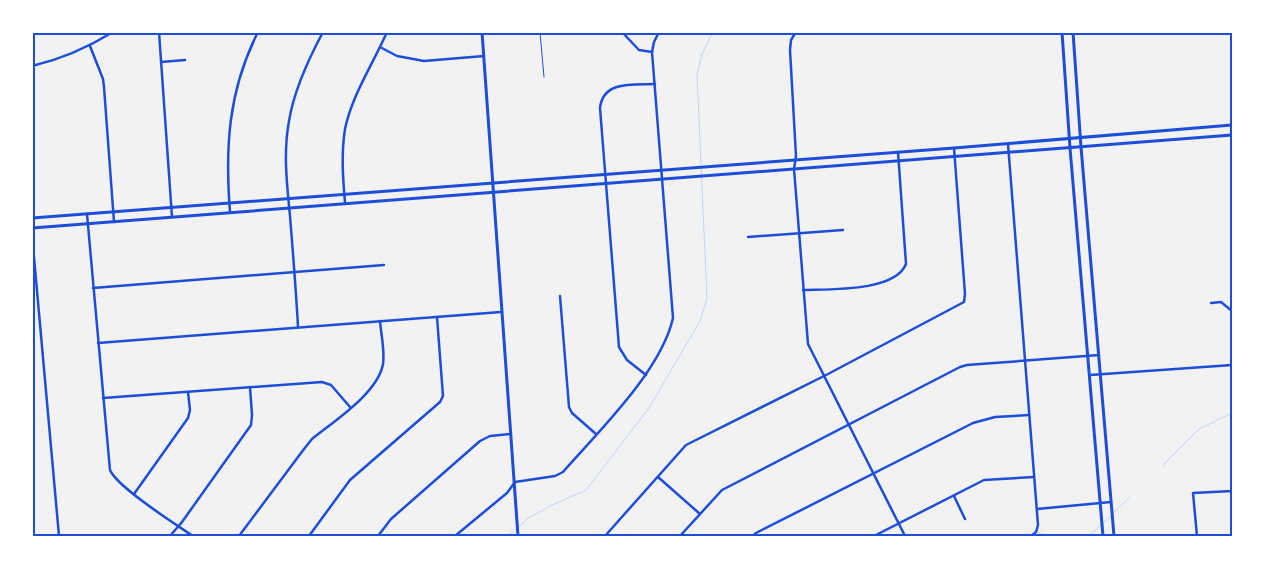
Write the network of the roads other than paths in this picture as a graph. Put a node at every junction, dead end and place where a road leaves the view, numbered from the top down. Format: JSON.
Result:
{"nodes":[{"id":1,"x":113,"y":32,"type":"edge"},
{"id":2,"x":159,"y":32,"type":"edge"},
{"id":3,"x":258,"y":32,"type":"edge"},
{"id":4,"x":323,"y":32,"type":"edge"},
{"id":5,"x":387,"y":32,"type":"edge"},
{"id":6,"x":482,"y":32,"type":"edge"},
{"id":7,"x":540,"y":32,"type":"edge"},
{"id":8,"x":622,"y":32,"type":"edge"},
{"id":9,"x":659,"y":32,"type":"edge"},
{"id":10,"x":796,"y":32,"type":"edge"},
{"id":11,"x":1062,"y":32,"type":"edge"},
{"id":12,"x":1073,"y":32,"type":"edge"},
{"id":13,"x":90,"y":46,"type":"junction"},
{"id":14,"x":380,"y":47,"type":"junction"},
{"id":15,"x":652,"y":52,"type":"junction"},
{"id":16,"x":484,"y":56,"type":"junction"},
{"id":17,"x":185,"y":60,"type":"dead end"},
{"id":18,"x":161,"y":62,"type":"junction"},
{"id":19,"x":32,"y":66,"type":"edge"},
{"id":20,"x":544,"y":78,"type":"dead end"},
{"id":21,"x":655,"y":84,"type":"junction"},
{"id":22,"x":1232,"y":125,"type":"edge"},
{"id":23,"x":1232,"y":135,"type":"edge"},
{"id":24,"x":1081,"y":138,"type":"junction"},
{"id":25,"x":1069,"y":139,"type":"junction"},
{"id":26,"x":1008,"y":144,"type":"junction"},
{"id":27,"x":1081,"y":147,"type":"junction"},
{"id":28,"x":954,"y":148,"type":"junction"},
{"id":29,"x":1070,"y":148,"type":"junction"},
{"id":30,"x":898,"y":152,"type":"junction"},
{"id":31,"x":1010,"y":153,"type":"junction"},
{"id":32,"x":955,"y":157,"type":"junction"},
{"id":33,"x":796,"y":160,"type":"junction"},
{"id":34,"x":899,"y":162,"type":"junction"},
{"id":35,"x":794,"y":169,"type":"junction"},
{"id":36,"x":661,"y":170,"type":"junction"},
{"id":37,"x":606,"y":174,"type":"junction"},
{"id":38,"x":662,"y":179,"type":"junction"},
{"id":39,"x":492,"y":183,"type":"junction"},
{"id":40,"x":607,"y":184,"type":"junction"},
{"id":41,"x":493,"y":192,"type":"junction"},
{"id":42,"x":344,"y":194,"type":"junction"},
{"id":43,"x":287,"y":198,"type":"junction"},
{"id":44,"x":230,"y":203,"type":"junction"},
{"id":45,"x":345,"y":204,"type":"junction"},
{"id":46,"x":172,"y":207,"type":"junction"},
{"id":47,"x":289,"y":208,"type":"junction"},
{"id":48,"x":114,"y":212,"type":"junction"},
{"id":49,"x":230,"y":212,"type":"junction"},
{"id":50,"x":87,"y":214,"type":"junction"},
{"id":51,"x":172,"y":217,"type":"junction"},
{"id":52,"x":32,"y":218,"type":"edge"},
{"id":53,"x":114,"y":222,"type":"junction"},
{"id":54,"x":87,"y":223,"type":"junction"},
{"id":55,"x":32,"y":228,"type":"edge"},
{"id":56,"x":843,"y":230,"type":"dead end"},
{"id":57,"x":798,"y":233,"type":"junction"},
{"id":58,"x":32,"y":235,"type":"edge"},
{"id":59,"x":748,"y":237,"type":"dead end"},
{"id":60,"x":384,"y":265,"type":"dead end"},
{"id":61,"x":294,"y":273,"type":"junction"},
{"id":62,"x":93,"y":288,"type":"junction"},
{"id":63,"x":803,"y":290,"type":"junction"},
{"id":64,"x":560,"y":296,"type":"dead end"},
{"id":65,"x":1211,"y":303,"type":"dead end"},
{"id":66,"x":1232,"y":311,"type":"edge"},
{"id":67,"x":501,"y":312,"type":"junction"},
{"id":68,"x":437,"y":317,"type":"junction"},
{"id":69,"x":380,"y":321,"type":"junction"},
{"id":70,"x":298,"y":327,"type":"junction"},
{"id":71,"x":98,"y":343,"type":"junction"},
{"id":72,"x":1099,"y":355,"type":"junction"},
{"id":73,"x":1088,"y":356,"type":"junction"},
{"id":74,"x":1025,"y":360,"type":"junction"},
{"id":75,"x":1232,"y":365,"type":"edge"},
{"id":76,"x":1100,"y":374,"type":"junction"},
{"id":77,"x":1090,"y":375,"type":"junction"},
{"id":78,"x":646,"y":376,"type":"junction"},
{"id":79,"x":824,"y":376,"type":"junction"},
{"id":80,"x":250,"y":387,"type":"junction"},
{"id":81,"x":188,"y":392,"type":"junction"},
{"id":82,"x":103,"y":398,"type":"junction"},
{"id":83,"x":350,"y":407,"type":"junction"},
{"id":84,"x":1029,"y":415,"type":"junction"},
{"id":85,"x":848,"y":424,"type":"junction"},
{"id":86,"x":511,"y":434,"type":"junction"},
{"id":87,"x":596,"y":434,"type":"junction"},
{"id":88,"x":874,"y":474,"type":"junction"},
{"id":89,"x":658,"y":476,"type":"junction"},
{"id":90,"x":1034,"y":477,"type":"junction"},
{"id":91,"x":515,"y":482,"type":"junction"},
{"id":92,"x":1232,"y":491,"type":"edge"},
{"id":93,"x":134,"y":494,"type":"junction"},
{"id":94,"x":954,"y":496,"type":"junction"},
{"id":95,"x":1100,"y":502,"type":"junction"},
{"id":96,"x":1112,"y":502,"type":"junction"},
{"id":97,"x":1037,"y":509,"type":"junction"},
{"id":98,"x":700,"y":514,"type":"junction"},
{"id":99,"x":965,"y":519,"type":"dead end"},
{"id":100,"x":898,"y":524,"type":"junction"},
{"id":101,"x":179,"y":526,"type":"junction"},
{"id":102,"x":59,"y":536,"type":"edge"},
{"id":103,"x":170,"y":536,"type":"edge"},
{"id":104,"x":193,"y":536,"type":"edge"},
{"id":105,"x":240,"y":536,"type":"edge"},
{"id":106,"x":309,"y":536,"type":"edge"},
{"id":107,"x":378,"y":536,"type":"edge"},
{"id":108,"x":455,"y":536,"type":"edge"},
{"id":109,"x":518,"y":536,"type":"edge"},
{"id":110,"x":604,"y":536,"type":"edge"},
{"id":111,"x":680,"y":536,"type":"edge"},
{"id":112,"x":752,"y":536,"type":"edge"},
{"id":113,"x":874,"y":536,"type":"edge"},
{"id":114,"x":905,"y":536,"type":"edge"},
{"id":115,"x":1031,"y":536,"type":"edge"},
{"id":116,"x":1103,"y":536,"type":"edge"},
{"id":117,"x":1114,"y":536,"type":"edge"},
{"id":118,"x":1197,"y":536,"type":"edge"}],
"edges":[{"from":1,"to":13,"type":"street"},
{"from":2,"to":18,"type":"street"},
{"from":3,"to":44,"type":"street"},
{"from":4,"to":43,"type":"street"},
{"from":5,"to":14,"type":"street"},
{"from":6,"to":16,"type":"main road"},
{"from":7,"to":20,"type":"lane"},
{"from":8,"to":15,"type":"street"},
{"from":9,"to":15,"type":"street"},
{"from":10,"to":33,"type":"street"},
{"from":11,"to":25,"type":"main road"},
{"from":12,"to":24,"type":"main road"},
{"from":13,"to":19,"type":"street"},
{"from":13,"to":48,"type":"street"},
{"from":14,"to":16,"type":"street"},
{"from":14,"to":42,"type":"street"},
{"from":15,"to":21,"type":"street"},
{"from":16,"to":39,"type":"main road"},
{"from":17,"to":18,"type":"street"},
{"from":18,"to":46,"type":"street"},
{"from":21,"to":36,"type":"street"},
{"from":21,"to":37,"type":"street"},
{"from":22,"to":24,"type":"main road"},
{"from":23,"to":27,"type":"main road"},
{"from":24,"to":25,"type":"main road"},
{"from":24,"to":27,"type":"main road"},
{"from":25,"to":26,"type":"main road"},
{"from":25,"to":29,"type":"main road"},
{"from":26,"to":28,"type":"main road"},
{"from":26,"to":31,"type":"street"},
{"from":27,"to":29,"type":"main road"},
{"from":27,"to":72,"type":"main road"},
{"from":28,"to":30,"type":"main road"},
{"from":28,"to":32,"type":"street"},
{"from":29,"to":31,"type":"main road"},
{"from":29,"to":73,"type":"main road"},
{"from":30,"to":33,"type":"main road"},
{"from":30,"to":34,"type":"street"},
{"from":31,"to":32,"type":"main road"},
{"from":31,"to":74,"type":"street"},
{"from":32,"to":34,"type":"main road"},
{"from":32,"to":79,"type":"street"},
{"from":33,"to":35,"type":"street"},
{"from":33,"to":36,"type":"main road"},
{"from":34,"to":35,"type":"main road"},
{"from":34,"to":63,"type":"street"},
{"from":35,"to":38,"type":"main road"},
{"from":35,"to":57,"type":"street"},
{"from":36,"to":37,"type":"main road"},
{"from":36,"to":38,"type":"street"},
{"from":37,"to":39,"type":"main road"},
{"from":37,"to":40,"type":"street"},
{"from":38,"to":40,"type":"main road"},
{"from":38,"to":78,"type":"street"},
{"from":39,"to":41,"type":"main road"},
{"from":39,"to":42,"type":"main road"},
{"from":40,"to":41,"type":"main road"},
{"from":40,"to":78,"type":"street"},
{"from":41,"to":45,"type":"main road"},
{"from":41,"to":67,"type":"main road"},
{"from":42,"to":43,"type":"main road"},
{"from":42,"to":45,"type":"street"},
{"from":43,"to":44,"type":"main road"},
{"from":43,"to":47,"type":"street"},
{"from":44,"to":46,"type":"main road"},
{"from":44,"to":49,"type":"street"},
{"from":45,"to":47,"type":"main road"},
{"from":46,"to":48,"type":"main road"},
{"from":46,"to":51,"type":"street"},
{"from":47,"to":49,"type":"main road"},
{"from":47,"to":61,"type":"street"},
{"from":48,"to":50,"type":"main road"},
{"from":48,"to":53,"type":"street"},
{"from":49,"to":51,"type":"main road"},
{"from":50,"to":52,"type":"main road"},
{"from":50,"to":54,"type":"street"},
{"from":51,"to":53,"type":"main road"},
{"from":53,"to":54,"type":"main road"},
{"from":54,"to":55,"type":"main road"},
{"from":54,"to":62,"type":"street"},
{"from":56,"to":57,"type":"street"},
{"from":57,"to":59,"type":"street"},
{"from":57,"to":63,"type":"street"},
{"from":58,"to":102,"type":"street"},
{"from":60,"to":61,"type":"street"},
{"from":61,"to":62,"type":"street"},
{"from":61,"to":70,"type":"street"},
{"from":62,"to":71,"type":"street"},
{"from":63,"to":79,"type":"street"},
{"from":64,"to":87,"type":"street"},
{"from":65,"to":66,"type":"street"},
{"from":67,"to":68,"type":"street"},
{"from":67,"to":86,"type":"main road"},
{"from":68,"to":69,"type":"street"},
{"from":68,"to":106,"type":"street"},
{"from":69,"to":70,"type":"street"},
{"from":69,"to":83,"type":"street"},
{"from":70,"to":71,"type":"street"},
{"from":71,"to":82,"type":"street"},
{"from":72,"to":73,"type":"street"},
{"from":72,"to":76,"type":"main road"},
{"from":73,"to":74,"type":"street"},
{"from":73,"to":77,"type":"main road"},
{"from":74,"to":84,"type":"street"},
{"from":74,"to":85,"type":"street"},
{"from":75,"to":76,"type":"street"},
{"from":76,"to":77,"type":"street"},
{"from":76,"to":96,"type":"main road"},
{"from":77,"to":95,"type":"main road"},
{"from":78,"to":87,"type":"street"},
{"from":79,"to":85,"type":"street"},
{"from":79,"to":89,"type":"street"},
{"from":80,"to":81,"type":"street"},
{"from":80,"to":83,"type":"street"},
{"from":80,"to":101,"type":"street"},
{"from":81,"to":82,"type":"street"},
{"from":81,"to":93,"type":"street"},
{"from":82,"to":93,"type":"street"},
{"from":83,"to":105,"type":"street"},
{"from":84,"to":88,"type":"street"},
{"from":84,"to":90,"type":"street"},
{"from":85,"to":88,"type":"street"},
{"from":85,"to":98,"type":"street"},
{"from":86,"to":91,"type":"main road"},
{"from":86,"to":107,"type":"street"},
{"from":87,"to":91,"type":"street"},
{"from":88,"to":100,"type":"street"},
{"from":88,"to":112,"type":"street"},
{"from":89,"to":98,"type":"street"},
{"from":89,"to":110,"type":"street"},
{"from":90,"to":94,"type":"street"},
{"from":90,"to":97,"type":"street"},
{"from":91,"to":108,"type":"street"},
{"from":91,"to":109,"type":"main road"},
{"from":92,"to":118,"type":"street"},
{"from":93,"to":101,"type":"street"},
{"from":94,"to":99,"type":"street"},
{"from":94,"to":100,"type":"street"},
{"from":95,"to":96,"type":"street"},
{"from":95,"to":97,"type":"street"},
{"from":95,"to":116,"type":"main road"},
{"from":96,"to":117,"type":"main road"},
{"from":97,"to":115,"type":"street"},
{"from":98,"to":111,"type":"street"},
{"from":100,"to":113,"type":"street"},
{"from":100,"to":114,"type":"street"},
{"from":101,"to":103,"type":"street"},
{"from":101,"to":104,"type":"street"}]}
